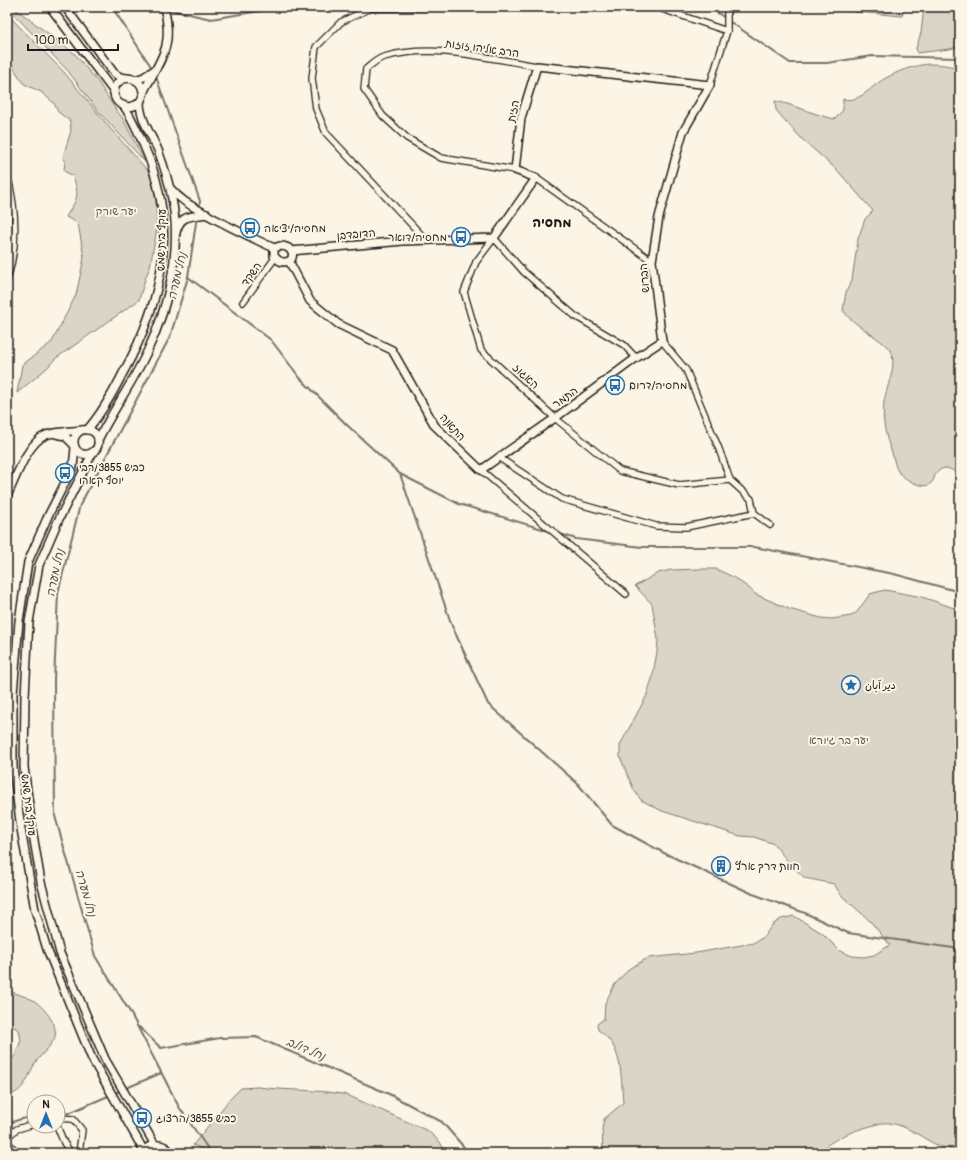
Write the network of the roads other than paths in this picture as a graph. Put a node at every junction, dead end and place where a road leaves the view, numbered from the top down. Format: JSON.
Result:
{"nodes":[{"id":1,"x":50,"y":7,"type":"edge"},
{"id":2,"x":65,"y":7,"type":"edge"},
{"id":3,"x":164,"y":7,"type":"edge"},
{"id":4,"x":432,"y":7,"type":"edge"},
{"id":5,"x":656,"y":7,"type":"edge"},
{"id":6,"x":727,"y":7,"type":"edge"},
{"id":7,"x":727,"y":31,"type":"junction"},
{"id":8,"x":537,"y":66,"type":"junction"},
{"id":9,"x":159,"y":67,"type":"junction"},
{"id":10,"x":127,"y":78,"type":"junction"},
{"id":11,"x":135,"y":80,"type":"junction"},
{"id":12,"x":710,"y":85,"type":"junction"},
{"id":13,"x":114,"y":92,"type":"junction"},
{"id":14,"x":143,"y":93,"type":"junction"},
{"id":15,"x":140,"y":102,"type":"junction"},
{"id":16,"x":122,"y":106,"type":"junction"},
{"id":17,"x":515,"y":170,"type":"junction"},
{"id":18,"x":7,"y":174,"type":"edge"},
{"id":19,"x":536,"y":178,"type":"junction"},
{"id":20,"x":170,"y":187,"type":"junction"},
{"id":21,"x":207,"y":214,"type":"junction"},
{"id":22,"x":174,"y":237,"type":"junction"},
{"id":23,"x":494,"y":238,"type":"junction"},
{"id":24,"x":427,"y":241,"type":"junction"},
{"id":25,"x":274,"y":248,"type":"junction"},
{"id":26,"x":292,"y":251,"type":"junction"},
{"id":27,"x":276,"y":258,"type":"junction"},
{"id":28,"x":289,"y":261,"type":"junction"},
{"id":29,"x":652,"y":261,"type":"junction"},
{"id":30,"x":7,"y":279,"type":"edge"},
{"id":31,"x":243,"y":302,"type":"dead end"},
{"id":32,"x":662,"y":341,"type":"junction"},
{"id":33,"x":636,"y":358,"type":"junction"},
{"id":34,"x":555,"y":418,"type":"junction"},
{"id":35,"x":85,"y":430,"type":"junction"},
{"id":36,"x":52,"y":433,"type":"junction"},
{"id":37,"x":98,"y":440,"type":"junction"},
{"id":38,"x":74,"y":446,"type":"junction"},
{"id":39,"x":93,"y":452,"type":"junction"},
{"id":40,"x":498,"y":457,"type":"junction"},
{"id":41,"x":481,"y":470,"type":"junction"},
{"id":42,"x":730,"y":480,"type":"junction"},
{"id":43,"x":7,"y":496,"type":"edge"},
{"id":44,"x":754,"y":513,"type":"junction"},
{"id":45,"x":770,"y":525,"type":"dead end"},
{"id":46,"x":626,"y":594,"type":"dead end"},
{"id":47,"x":66,"y":1119,"type":"edge"},
{"id":48,"x":26,"y":1126,"type":"edge"},
{"id":49,"x":60,"y":1134,"type":"edge"},
{"id":50,"x":7,"y":1137,"type":"edge"},
{"id":51,"x":7,"y":1141,"type":"edge"},
{"id":52,"x":155,"y":1145,"type":"junction"},
{"id":53,"x":143,"y":1152,"type":"edge"},
{"id":54,"x":17,"y":1153,"type":"edge"},
{"id":55,"x":71,"y":1153,"type":"edge"},
{"id":56,"x":79,"y":1153,"type":"edge"},
{"id":57,"x":171,"y":1153,"type":"edge"}],
"edges":[{"from":1,"to":13,"type":"main road"},
{"from":2,"to":10,"type":"main road"},
{"from":3,"to":9,"type":"main road"},
{"from":4,"to":24,"type":"street"},
{"from":5,"to":7,"type":"street"},
{"from":6,"to":7,"type":"street","name":"הברוש"},
{"from":7,"to":12,"type":"street","name":"הברוש"},
{"from":8,"to":12,"type":"main road"},
{"from":8,"to":17,"type":"main road","name":"הזית"},
{"from":8,"to":17,"type":"street","name":"הרב אליהו זוזות"},
{"from":9,"to":11,"type":"main road"},
{"from":9,"to":14,"type":"main road"},
{"from":10,"to":11,"type":"main road"},
{"from":10,"to":13,"type":"main road"},
{"from":11,"to":14,"type":"main road"},
{"from":12,"to":29,"type":"main road","name":"הברוש"},
{"from":13,"to":16,"type":"main road"},
{"from":14,"to":15,"type":"main road"},
{"from":15,"to":16,"type":"main road"},
{"from":15,"to":20,"type":"main road","name":"עוקף בית שמש"},
{"from":16,"to":35,"type":"main road","name":"עוקף בית שמש"},
{"from":17,"to":19,"type":"main road"},
{"from":18,"to":30,"type":"street"},
{"from":19,"to":23,"type":"main road","name":"האגוז"},
{"from":19,"to":29,"type":"street"},
{"from":20,"to":21,"type":"main road"},
{"from":20,"to":22,"type":"main road","name":"עוקף בית שמש"},
{"from":21,"to":22,"type":"main road"},
{"from":21,"to":25,"type":"main road"},
{"from":22,"to":37,"type":"main road","name":"עוקף בית שמש"},
{"from":23,"to":24,"type":"main road","name":"הדובדבן"},
{"from":23,"to":33,"type":"street"},
{"from":23,"to":34,"type":"street","name":"האגוז"},
{"from":24,"to":26,"type":"main road","name":"הדובדבן"},
{"from":25,"to":26,"type":"main road"},
{"from":25,"to":27,"type":"main road"},
{"from":26,"to":28,"type":"main road"},
{"from":27,"to":28,"type":"main road"},
{"from":27,"to":31,"type":"street","name":"השקד"},
{"from":28,"to":41,"type":"main road","name":"התאנה"},
{"from":29,"to":32,"type":"main road","name":"הברוש"},
{"from":32,"to":33,"type":"main road","name":"התמר"},
{"from":32,"to":42,"type":"street"},
{"from":33,"to":34,"type":"main road","name":"התמר"},
{"from":34,"to":40,"type":"main road","name":"התמר"},
{"from":34,"to":42,"type":"street","name":"האגוז"},
{"from":35,"to":36,"type":"main road"},
{"from":35,"to":37,"type":"main road"},
{"from":35,"to":38,"type":"main road"},
{"from":36,"to":38,"type":"main road"},
{"from":36,"to":43,"type":"main road"},
{"from":37,"to":39,"type":"main road"},
{"from":38,"to":39,"type":"main road"},
{"from":38,"to":53,"type":"main road","name":"עוקף בית שמש"},
{"from":39,"to":52,"type":"main road","name":"עוקף בית שמש"},
{"from":40,"to":41,"type":"main road","name":"התמר"},
{"from":40,"to":44,"type":"street"},
{"from":41,"to":46,"type":"street","name":"התאנה"},
{"from":42,"to":44,"type":"street"},
{"from":44,"to":45,"type":"street"},
{"from":47,"to":56,"type":"street"},
{"from":48,"to":50,"type":"street"},
{"from":49,"to":55,"type":"street"},
{"from":51,"to":54,"type":"street"},
{"from":52,"to":53,"type":"main road"},
{"from":52,"to":57,"type":"main road"}]}
